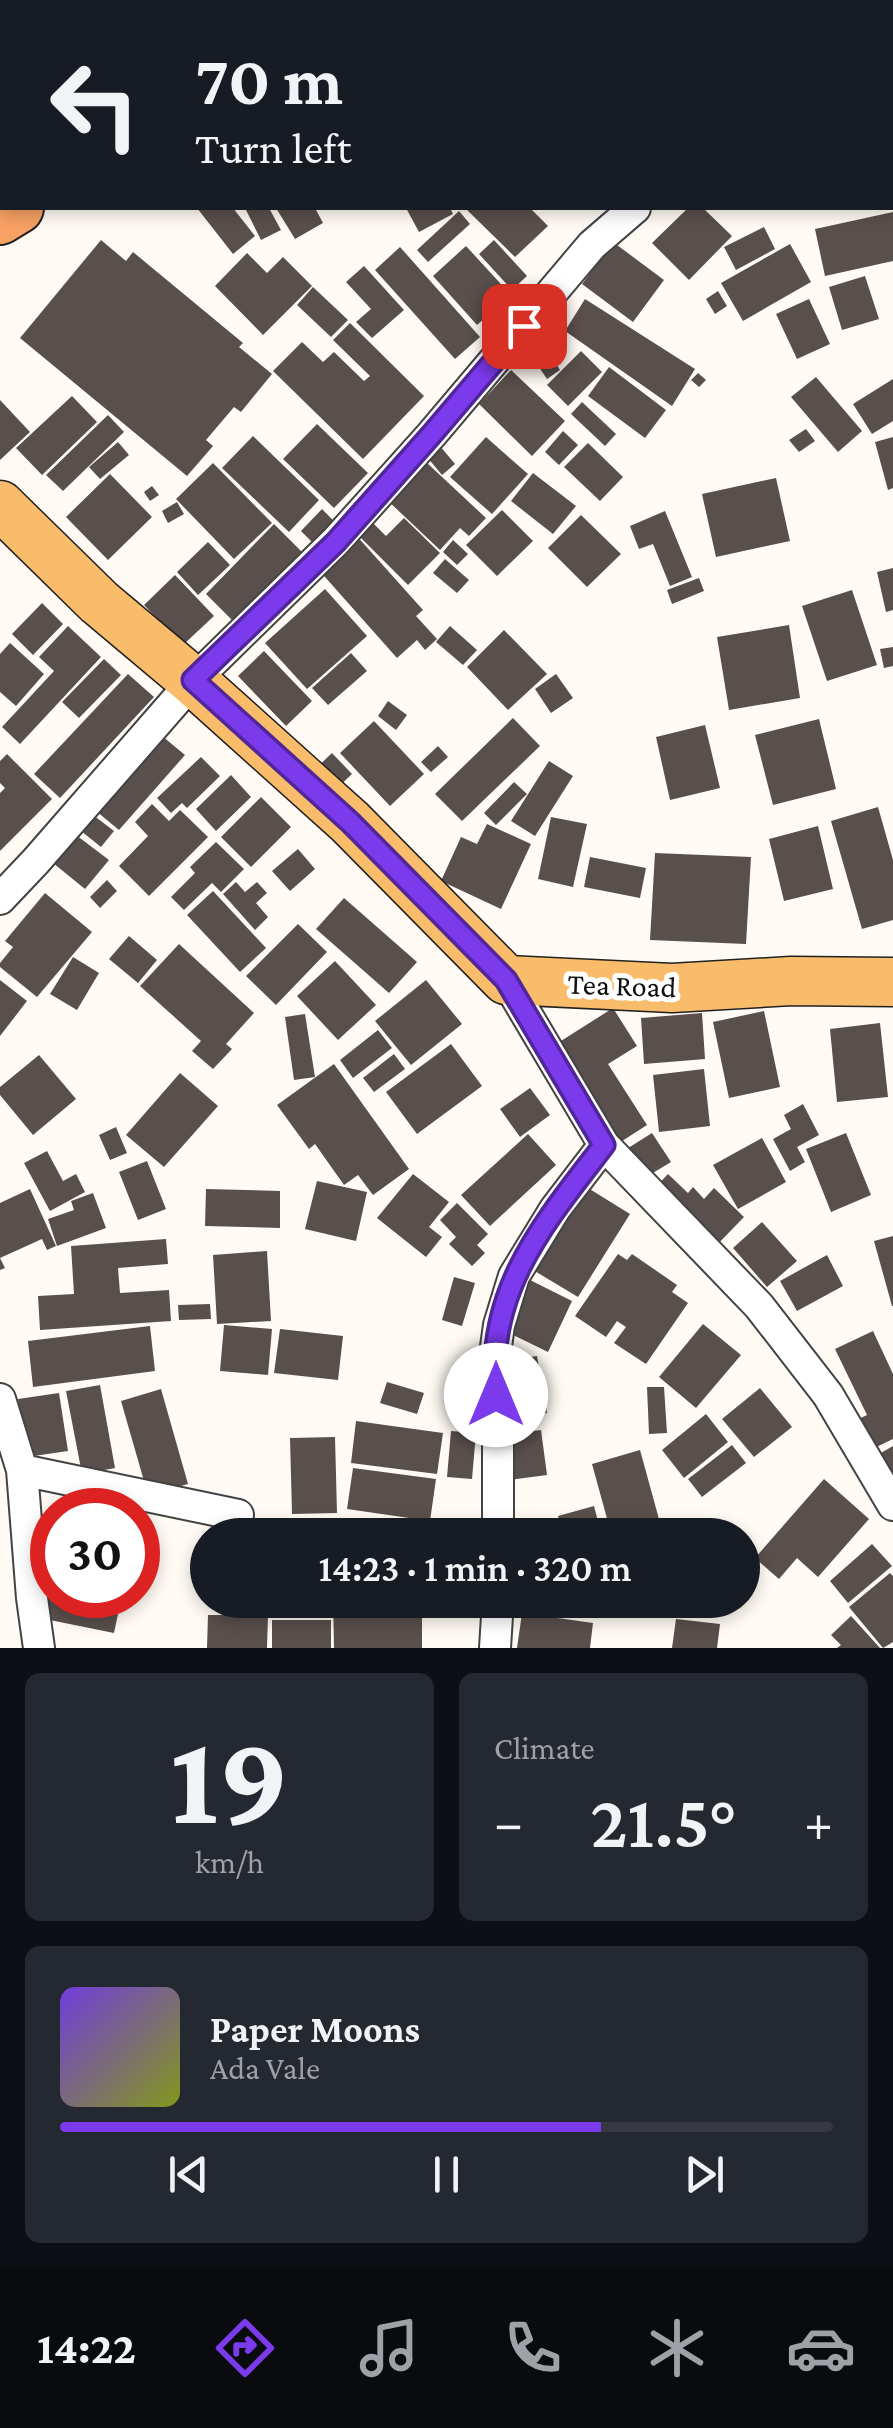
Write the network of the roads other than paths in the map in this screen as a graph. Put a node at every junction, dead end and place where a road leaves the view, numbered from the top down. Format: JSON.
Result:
{"nodes":[{"id":1,"x":632,"y":210,"type":"edge"},
{"id":2,"x":0,"y":505,"type":"edge"},
{"id":3,"x":193,"y":680,"type":"junction"},
{"id":4,"x":0,"y":899,"type":"edge"},
{"id":5,"x":506,"y":980,"type":"junction"},
{"id":6,"x":893,"y":982,"type":"edge"},
{"id":7,"x":604,"y":1145,"type":"junction"},
{"id":8,"x":0,"y":1398,"type":"edge"},
{"id":9,"x":22,"y":1470,"type":"junction"},
{"id":10,"x":893,"y":1505,"type":"edge"},
{"id":11,"x":238,"y":1515,"type":"dead end"},
{"id":12,"x":498,"y":1518,"type":"edge"},
{"id":13,"x":497,"y":1618,"type":"edge"},
{"id":14,"x":40,"y":1648,"type":"edge"},
{"id":15,"x":495,"y":1648,"type":"edge"}],
"edges":[{"from":1,"to":3,"type":"street"},
{"from":2,"to":3,"type":"main road"},
{"from":3,"to":4,"type":"street"},
{"from":3,"to":5,"type":"main road"},
{"from":5,"to":6,"type":"main road","name":"Tea Road"},
{"from":5,"to":7,"type":"street"},
{"from":7,"to":10,"type":"street"},
{"from":7,"to":12,"type":"street"},
{"from":8,"to":9,"type":"street"},
{"from":9,"to":11,"type":"street"},
{"from":9,"to":14,"type":"street"},
{"from":13,"to":15,"type":"street"}]}
